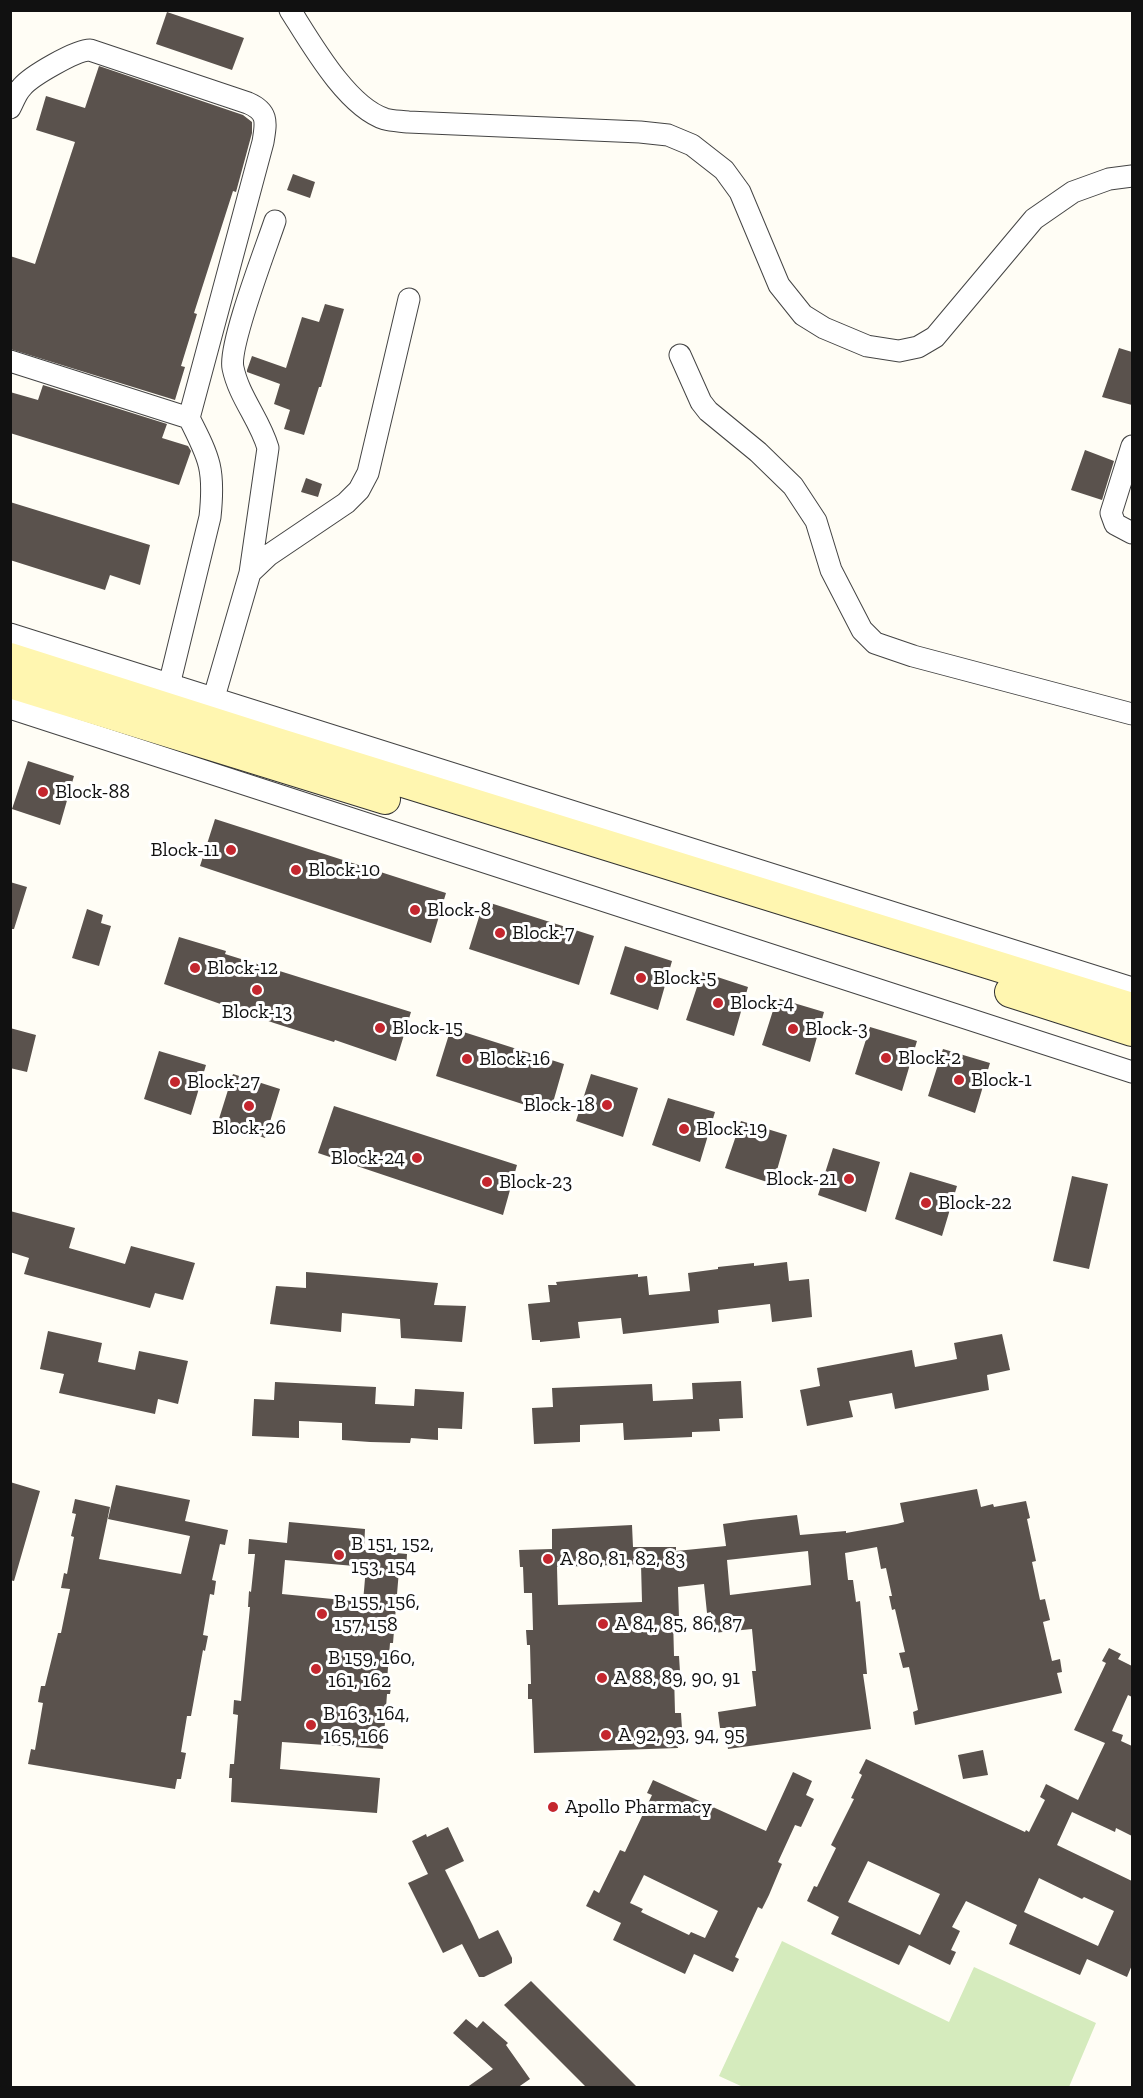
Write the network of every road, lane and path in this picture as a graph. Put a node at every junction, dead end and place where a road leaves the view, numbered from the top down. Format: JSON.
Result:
{"nodes":[{"id":1,"x":290,"y":10,"type":"edge"},
{"id":2,"x":10,"y":108,"type":"edge"},
{"id":3,"x":1132,"y":176,"type":"edge"},
{"id":4,"x":275,"y":221,"type":"dead end"},
{"id":5,"x":410,"y":299,"type":"dead end"},
{"id":6,"x":680,"y":355,"type":"dead end"},
{"id":7,"x":10,"y":361,"type":"edge"},
{"id":8,"x":189,"y":417,"type":"junction"},
{"id":9,"x":1132,"y":446,"type":"edge"},
{"id":10,"x":1132,"y":533,"type":"edge"},
{"id":11,"x":250,"y":573,"type":"junction"},
{"id":12,"x":10,"y":634,"type":"edge"},
{"id":13,"x":10,"y":658,"type":"edge"},
{"id":14,"x":10,"y":683,"type":"edge"},
{"id":15,"x":174,"y":687,"type":"junction"},
{"id":16,"x":10,"y":708,"type":"edge"},
{"id":17,"x":203,"y":712,"type":"junction"},
{"id":18,"x":1132,"y":714,"type":"edge"},
{"id":19,"x":1132,"y":988,"type":"edge"},
{"id":20,"x":1132,"y":1008,"type":"edge"},
{"id":21,"x":1132,"y":1031,"type":"edge"},
{"id":22,"x":1132,"y":1072,"type":"edge"}],
"edges":[{"from":1,"to":3,"type":"street"},
{"from":2,"to":8,"type":"street"},
{"from":4,"to":11,"type":"street"},
{"from":5,"to":11,"type":"street"},
{"from":6,"to":18,"type":"street"},
{"from":7,"to":8,"type":"street"},
{"from":8,"to":15,"type":"street"},
{"from":9,"to":10,"type":"street"},
{"from":11,"to":17,"type":"street"},
{"from":12,"to":15,"type":"street"},
{"from":13,"to":17,"type":"main road"},
{"from":14,"to":21,"type":"main road"},
{"from":15,"to":17,"type":"street"},
{"from":16,"to":22,"type":"street"},
{"from":17,"to":19,"type":"street"},
{"from":17,"to":20,"type":"main road"}]}
